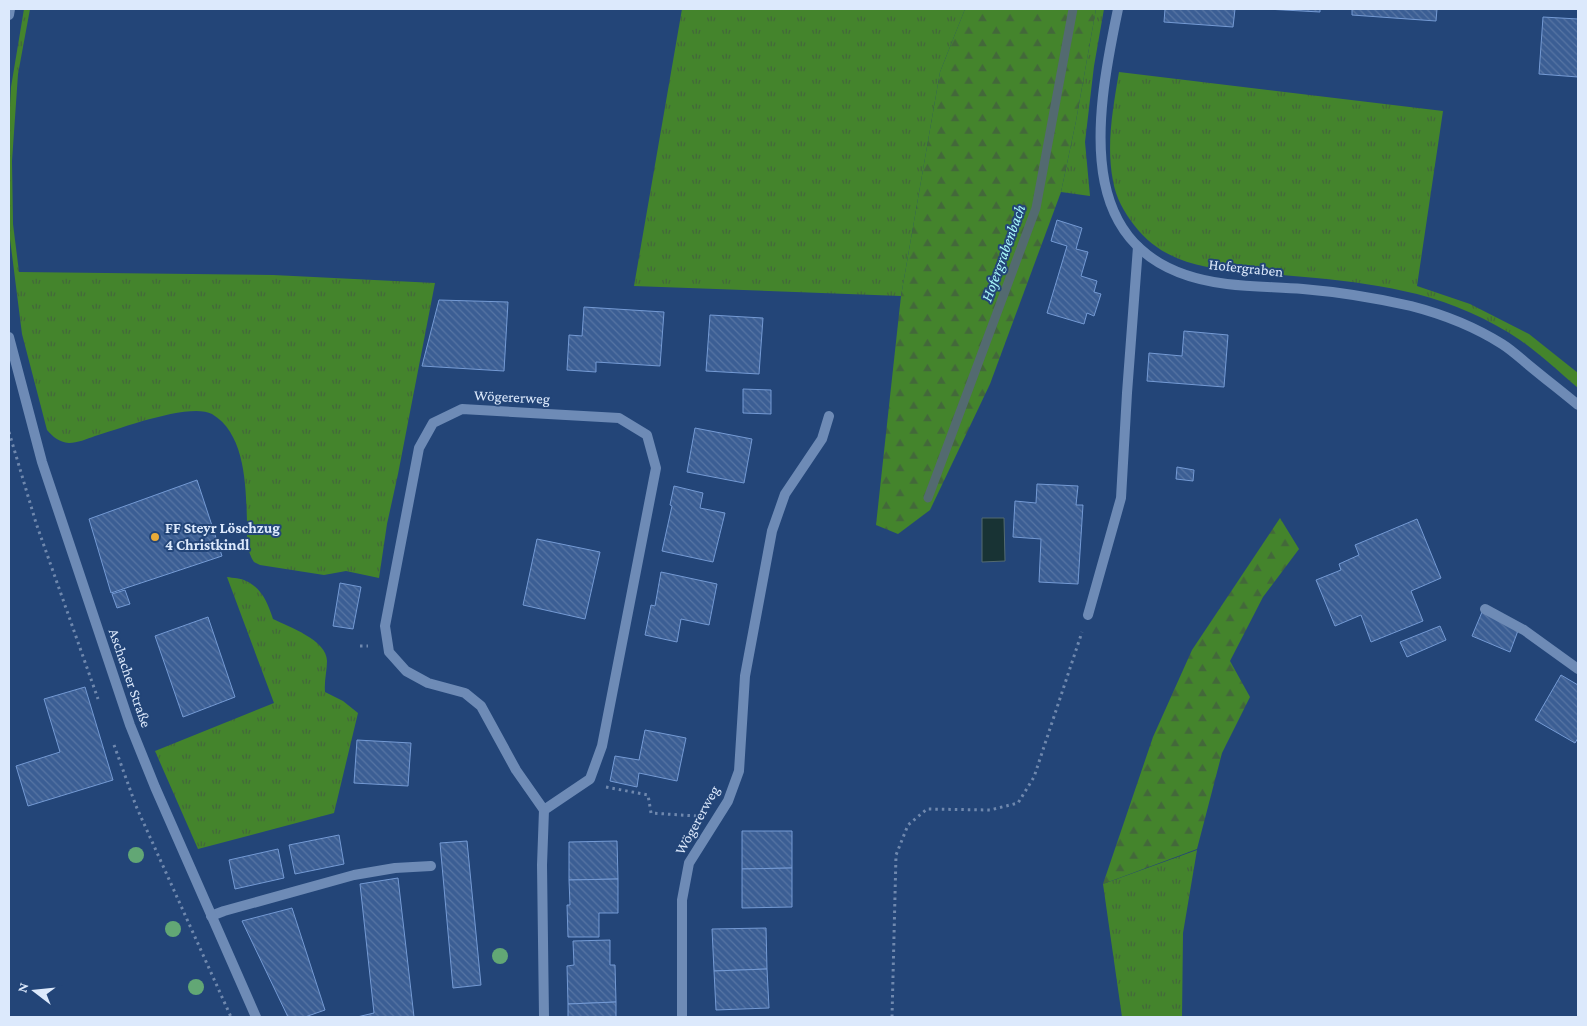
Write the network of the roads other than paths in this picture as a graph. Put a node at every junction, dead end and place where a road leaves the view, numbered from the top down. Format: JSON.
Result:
{"nodes":[{"id":1,"x":10,"y":9,"type":"edge"},
{"id":2,"x":1118,"y":9,"type":"edge"},
{"id":3,"x":9,"y":15,"type":"edge"},
{"id":4,"x":1138,"y":247,"type":"junction"},
{"id":5,"x":9,"y":337,"type":"edge"},
{"id":6,"x":1578,"y":405,"type":"edge"},
{"id":7,"x":829,"y":416,"type":"dead end"},
{"id":8,"x":1485,"y":610,"type":"dead end"},
{"id":9,"x":1088,"y":615,"type":"road end"},
{"id":10,"x":1578,"y":668,"type":"edge"},
{"id":11,"x":544,"y":810,"type":"junction"},
{"id":12,"x":431,"y":866,"type":"dead end"},
{"id":13,"x":211,"y":916,"type":"junction"},
{"id":14,"x":256,"y":1017,"type":"edge"},
{"id":15,"x":544,"y":1017,"type":"edge"},
{"id":16,"x":682,"y":1017,"type":"edge"}],
"edges":[{"from":1,"to":3,"type":"street"},
{"from":2,"to":4,"type":"street","name":"Hofergraben"},
{"from":4,"to":6,"type":"street","name":"Hofergraben"},
{"from":4,"to":9,"type":"street"},
{"from":5,"to":13,"type":"street","name":"Aschacher Straße"},
{"from":7,"to":16,"type":"street","name":"Wögererweg"},
{"from":8,"to":10,"type":"street"},
{"from":11,"to":11,"type":"street","name":"Wögererweg"},
{"from":11,"to":15,"type":"street"},
{"from":12,"to":13,"type":"street"},
{"from":13,"to":14,"type":"street","name":"Aschacher Straße"}]}
